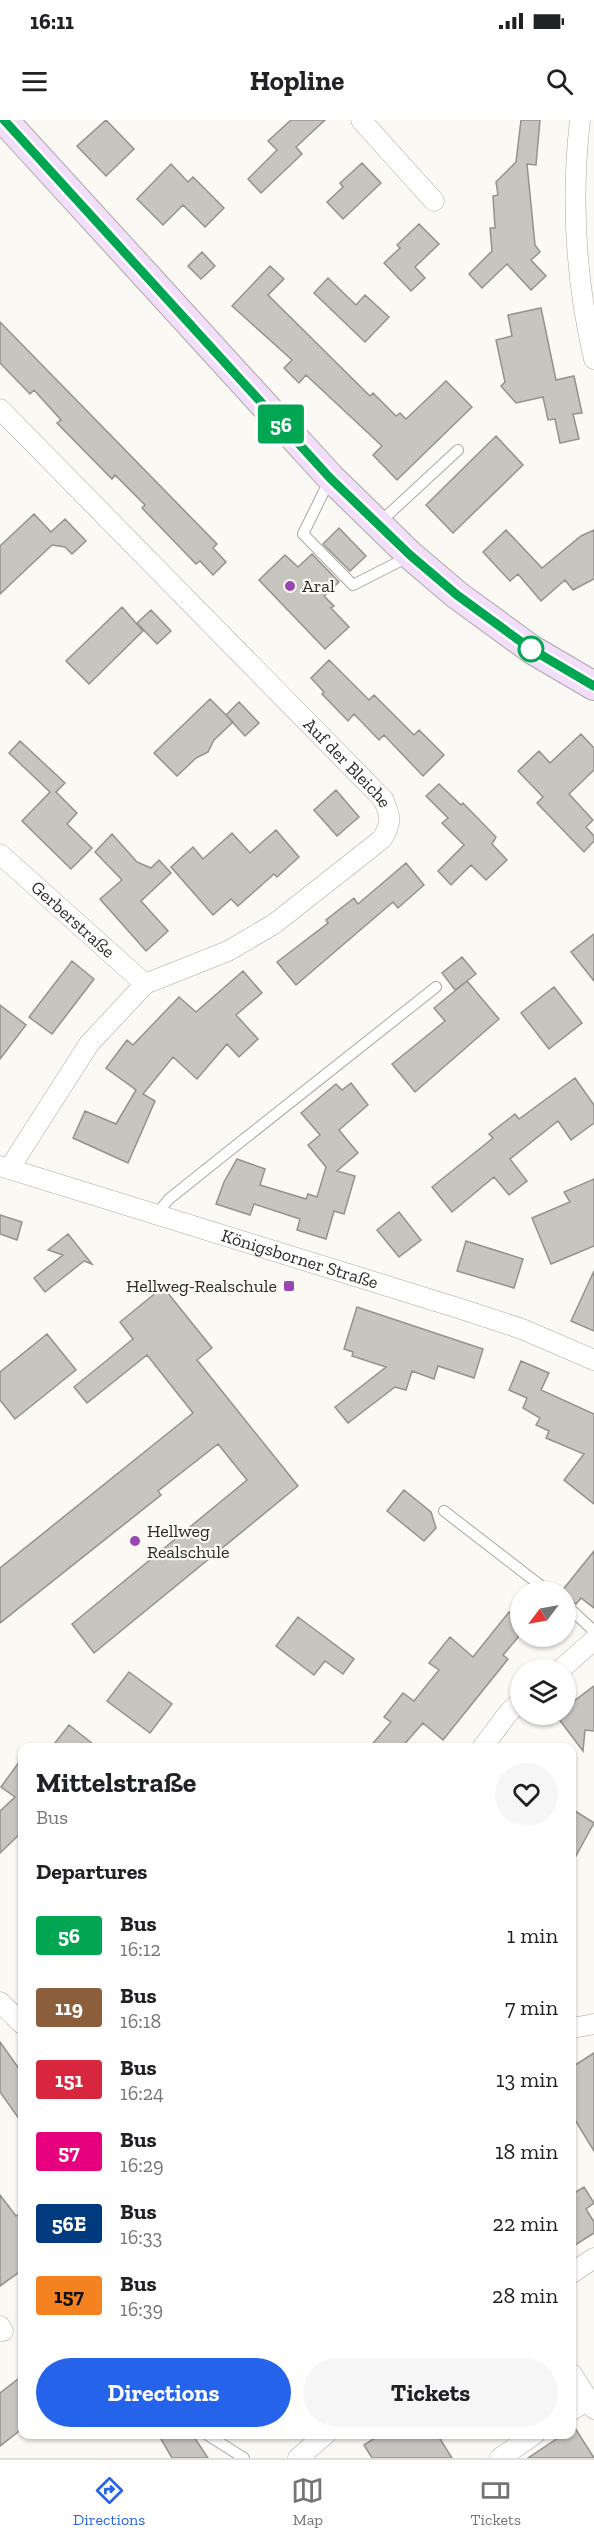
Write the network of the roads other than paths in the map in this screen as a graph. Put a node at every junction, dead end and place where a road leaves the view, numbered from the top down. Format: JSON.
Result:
{"nodes":[{"id":1,"x":4,"y":120,"type":"edge"},
{"id":2,"x":361,"y":120,"type":"edge"},
{"id":3,"x":580,"y":120,"type":"edge"},
{"id":4,"x":434,"y":201,"type":"dead end"},
{"id":5,"x":594,"y":359,"type":"edge"},
{"id":6,"x":0,"y":409,"type":"edge"},
{"id":7,"x":458,"y":450,"type":"dead end"},
{"id":8,"x":330,"y":478,"type":"junction"},
{"id":9,"x":377,"y":524,"type":"junction"},
{"id":10,"x":410,"y":555,"type":"junction"},
{"id":11,"x":594,"y":686,"type":"edge"},
{"id":12,"x":0,"y":854,"type":"edge"},
{"id":13,"x":145,"y":984,"type":"junction"},
{"id":14,"x":436,"y":987,"type":"dead end"},
{"id":15,"x":5,"y":1168,"type":"edge"},
{"id":16,"x":156,"y":1215,"type":"junction"},
{"id":17,"x":594,"y":1360,"type":"edge"},
{"id":18,"x":444,"y":1511,"type":"dead end"},
{"id":19,"x":535,"y":1581,"type":"edge"},
{"id":20,"x":576,"y":1614,"type":"edge"},
{"id":21,"x":594,"y":1631,"type":"edge"},
{"id":22,"x":594,"y":1641,"type":"edge"},
{"id":23,"x":573,"y":1659,"type":"edge"},
{"id":24,"x":510,"y":1711,"type":"edge"},
{"id":25,"x":486,"y":1743,"type":"edge"},
{"id":26,"x":0,"y":2002,"type":"edge"},
{"id":27,"x":18,"y":2020,"type":"edge"},
{"id":28,"x":594,"y":2024,"type":"edge"},
{"id":29,"x":576,"y":2027,"type":"edge"},
{"id":30,"x":594,"y":2258,"type":"edge"},
{"id":31,"x":576,"y":2269,"type":"edge"},
{"id":32,"x":576,"y":2385,"type":"edge"},
{"id":33,"x":584,"y":2407,"type":"edge"},
{"id":34,"x":214,"y":2439,"type":"edge"},
{"id":35,"x":320,"y":2439,"type":"edge"},
{"id":36,"x":528,"y":2439,"type":"edge"},
{"id":37,"x":244,"y":2458,"type":"edge"},
{"id":38,"x":298,"y":2458,"type":"edge"},
{"id":39,"x":500,"y":2458,"type":"edge"}],
"edges":[{"from":1,"to":8,"type":"main road"},
{"from":2,"to":4,"type":"street"},
{"from":3,"to":5,"type":"street"},
{"from":6,"to":13,"type":"street","name":"Auf der Bleiche"},
{"from":7,"to":9,"type":"lane"},
{"from":8,"to":9,"type":"main road"},
{"from":8,"to":10,"type":"lane"},
{"from":9,"to":10,"type":"main road"},
{"from":10,"to":11,"type":"main road"},
{"from":12,"to":13,"type":"street","name":"Gerberstraße"},
{"from":13,"to":15,"type":"street","name":"Auf der Bleiche"},
{"from":14,"to":16,"type":"lane"},
{"from":15,"to":16,"type":"street","name":"Königsborner Straße"},
{"from":16,"to":17,"type":"street","name":"Königsborner Straße"},
{"from":18,"to":19,"type":"lane"},
{"from":20,"to":21,"type":"lane"},
{"from":22,"to":23,"type":"street"},
{"from":24,"to":25,"type":"street"},
{"from":26,"to":27,"type":"street"},
{"from":28,"to":29,"type":"street"},
{"from":30,"to":31,"type":"street"},
{"from":32,"to":33,"type":"street"},
{"from":34,"to":37,"type":"lane"},
{"from":35,"to":38,"type":"street"},
{"from":36,"to":39,"type":"street"}]}
